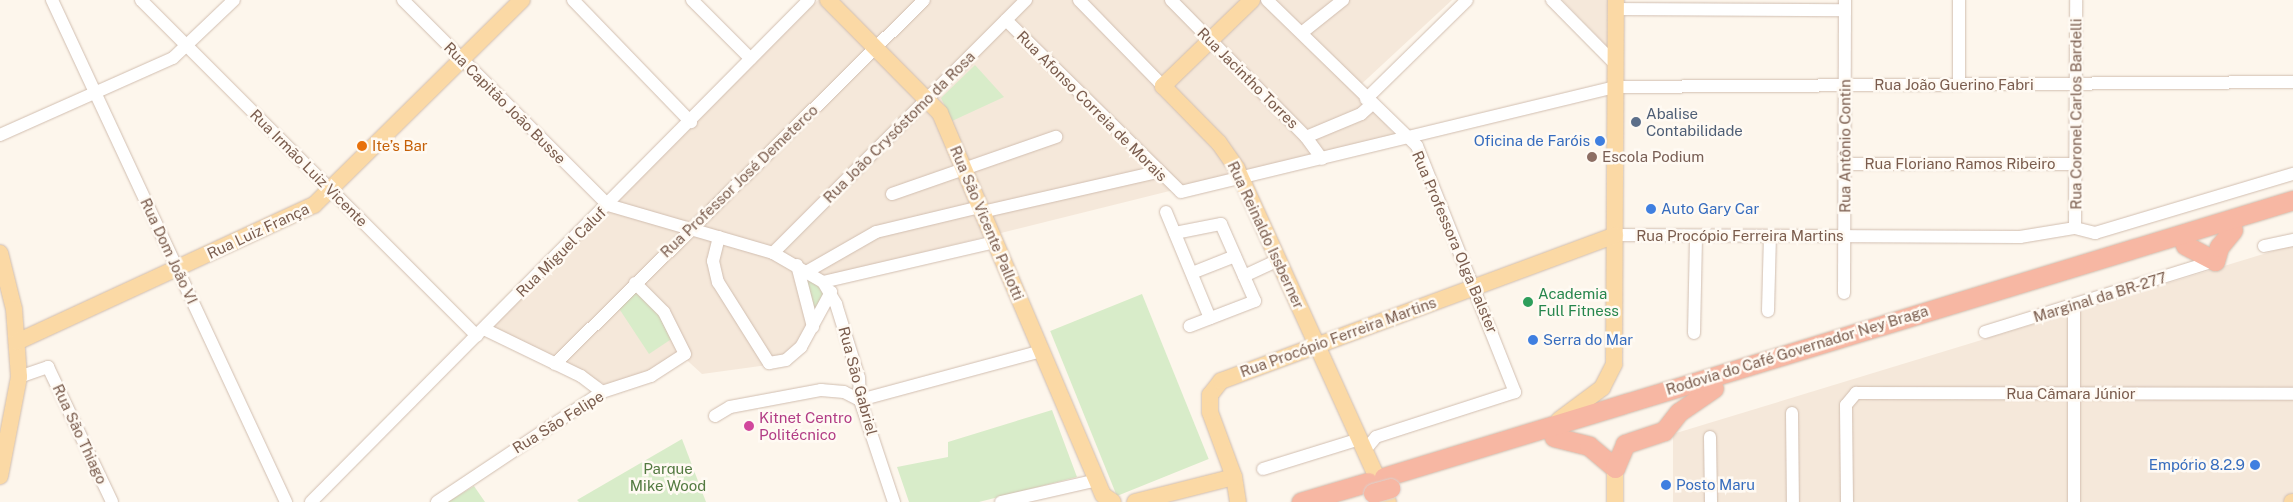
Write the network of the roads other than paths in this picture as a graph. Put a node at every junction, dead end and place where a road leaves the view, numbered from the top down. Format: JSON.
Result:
{"nodes":[{"id":1,"x":52,"y":0,"type":"edge"},
{"id":2,"x":141,"y":0,"type":"edge"},
{"id":3,"x":234,"y":0,"type":"edge"},
{"id":4,"x":403,"y":0,"type":"edge"},
{"id":5,"x":522,"y":0,"type":"edge"},
{"id":6,"x":573,"y":0,"type":"edge"},
{"id":7,"x":692,"y":0,"type":"edge"},
{"id":8,"x":808,"y":0,"type":"edge"},
{"id":9,"x":828,"y":0,"type":"edge"},
{"id":10,"x":924,"y":0,"type":"edge"},
{"id":11,"x":1026,"y":0,"type":"edge"},
{"id":12,"x":1079,"y":0,"type":"edge"},
{"id":13,"x":1171,"y":0,"type":"edge"},
{"id":14,"x":1252,"y":0,"type":"edge"},
{"id":15,"x":1267,"y":0,"type":"edge"},
{"id":16,"x":1343,"y":0,"type":"edge"},
{"id":17,"x":1467,"y":0,"type":"edge"},
{"id":18,"x":1552,"y":0,"type":"edge"},
{"id":19,"x":1959,"y":0,"type":"edge"},
{"id":20,"x":2076,"y":0,"type":"edge"},
{"id":21,"x":1616,"y":4,"type":"edge"},
{"id":22,"x":1845,"y":5,"type":"edge"},
{"id":23,"x":1006,"y":20,"type":"junction"},
{"id":24,"x":1304,"y":31,"type":"junction"},
{"id":25,"x":1210,"y":39,"type":"junction"},
{"id":26,"x":188,"y":46,"type":"junction"},
{"id":27,"x":876,"y":48,"type":"junction"},
{"id":28,"x":751,"y":59,"type":"junction"},
{"id":29,"x":462,"y":60,"type":"junction"},
{"id":30,"x":1616,"y":65,"type":"junction"},
{"id":31,"x":2293,"y":82,"type":"edge"},
{"id":32,"x":2076,"y":84,"type":"junction"},
{"id":33,"x":1959,"y":85,"type":"junction"},
{"id":34,"x":1162,"y":86,"type":"junction"},
{"id":35,"x":1845,"y":86,"type":"junction"},
{"id":36,"x":1616,"y":87,"type":"junction"},
{"id":37,"x":95,"y":93,"type":"junction"},
{"id":38,"x":928,"y":98,"type":"junction"},
{"id":39,"x":1369,"y":102,"type":"junction"},
{"id":40,"x":692,"y":122,"type":"junction"},
{"id":41,"x":0,"y":135,"type":"edge"},
{"id":42,"x":1306,"y":136,"type":"junction"},
{"id":43,"x":1056,"y":137,"type":"dead end"},
{"id":44,"x":1405,"y":139,"type":"junction"},
{"id":45,"x":1322,"y":159,"type":"junction"},
{"id":46,"x":1845,"y":164,"type":"junction"},
{"id":47,"x":2075,"y":164,"type":"junction"},
{"id":48,"x":965,"y":171,"type":"junction"},
{"id":49,"x":1156,"y":172,"type":"junction"},
{"id":50,"x":2293,"y":174,"type":"edge"},
{"id":51,"x":1242,"y":178,"type":"junction"},
{"id":52,"x":331,"y":190,"type":"junction"},
{"id":53,"x":1178,"y":192,"type":"joint"},
{"id":54,"x":892,"y":194,"type":"dead end"},
{"id":55,"x":2293,"y":200,"type":"edge"},
{"id":56,"x":608,"y":205,"type":"junction"},
{"id":57,"x":981,"y":210,"type":"junction"},
{"id":58,"x":1166,"y":212,"type":"dead end"},
{"id":59,"x":2293,"y":213,"type":"edge"},
{"id":60,"x":689,"y":228,"type":"junction"},
{"id":61,"x":2075,"y":228,"type":"junction"},
{"id":62,"x":2234,"y":230,"type":"junction"},
{"id":63,"x":1175,"y":233,"type":"junction"},
{"id":64,"x":1615,"y":235,"type":"junction"},
{"id":65,"x":1696,"y":236,"type":"junction"},
{"id":66,"x":1770,"y":236,"type":"junction"},
{"id":67,"x":1844,"y":236,"type":"junction"},
{"id":68,"x":719,"y":237,"type":"junction"},
{"id":69,"x":2293,"y":240,"type":"edge"},
{"id":70,"x":995,"y":242,"type":"junction"},
{"id":71,"x":2185,"y":245,"type":"junction"},
{"id":72,"x":2264,"y":246,"type":"dead end"},
{"id":73,"x":773,"y":253,"type":"junction"},
{"id":74,"x":0,"y":254,"type":"edge"},
{"id":75,"x":1235,"y":256,"type":"junction"},
{"id":76,"x":1279,"y":260,"type":"junction"},
{"id":77,"x":2215,"y":261,"type":"junction"},
{"id":78,"x":802,"y":268,"type":"junction"},
{"id":79,"x":177,"y":269,"type":"junction"},
{"id":80,"x":1192,"y":273,"type":"junction"},
{"id":81,"x":1244,"y":276,"type":"junction"},
{"id":82,"x":635,"y":282,"type":"junction"},
{"id":83,"x":1476,"y":286,"type":"junction"},
{"id":84,"x":827,"y":287,"type":"junction"},
{"id":85,"x":1844,"y":293,"type":"dead end"},
{"id":86,"x":2074,"y":305,"type":"junction"},
{"id":87,"x":1768,"y":311,"type":"dead end"},
{"id":88,"x":1210,"y":318,"type":"junction"},
{"id":89,"x":1190,"y":326,"type":"dead end"},
{"id":90,"x":813,"y":327,"type":"junction"},
{"id":91,"x":1985,"y":332,"type":"dead end"},
{"id":92,"x":480,"y":333,"type":"junction"},
{"id":93,"x":1694,"y":333,"type":"dead end"},
{"id":94,"x":18,"y":342,"type":"junction"},
{"id":95,"x":1317,"y":344,"type":"junction"},
{"id":96,"x":1042,"y":351,"type":"junction"},
{"id":97,"x":555,"y":364,"type":"junction"},
{"id":98,"x":19,"y":377,"type":"junction"},
{"id":99,"x":1714,"y":388,"type":"junction"},
{"id":100,"x":602,"y":392,"type":"junction"},
{"id":101,"x":2074,"y":394,"type":"junction"},
{"id":102,"x":2293,"y":394,"type":"edge"},
{"id":103,"x":860,"y":400,"type":"junction"},
{"id":104,"x":1792,"y":413,"type":"dead end"},
{"id":105,"x":715,"y":416,"type":"dead end"},
{"id":106,"x":1553,"y":431,"type":"junction"},
{"id":107,"x":1710,"y":437,"type":"dead end"},
{"id":108,"x":1362,"y":445,"type":"junction"},
{"id":109,"x":1615,"y":468,"type":"junction"},
{"id":110,"x":1262,"y":469,"type":"dead end"},
{"id":111,"x":0,"y":476,"type":"edge"},
{"id":112,"x":1234,"y":477,"type":"junction"},
{"id":113,"x":1097,"y":480,"type":"junction"},
{"id":114,"x":1380,"y":487,"type":"edge"},
{"id":115,"x":112,"y":502,"type":"edge"},
{"id":116,"x":286,"y":502,"type":"edge"},
{"id":117,"x":311,"y":502,"type":"edge"},
{"id":118,"x":437,"y":502,"type":"edge"},
{"id":119,"x":894,"y":502,"type":"edge"},
{"id":120,"x":1001,"y":502,"type":"edge"},
{"id":121,"x":1094,"y":502,"type":"edge"},
{"id":122,"x":1113,"y":502,"type":"edge"},
{"id":123,"x":1135,"y":502,"type":"edge"},
{"id":124,"x":1238,"y":502,"type":"edge"},
{"id":125,"x":1301,"y":502,"type":"edge"},
{"id":126,"x":1342,"y":502,"type":"edge"},
{"id":127,"x":1615,"y":502,"type":"edge"},
{"id":128,"x":1711,"y":502,"type":"edge"},
{"id":129,"x":1793,"y":502,"type":"edge"},
{"id":130,"x":1848,"y":502,"type":"edge"},
{"id":131,"x":2074,"y":502,"type":"edge"}],
"edges":[{"from":1,"to":37,"type":"street","name":"Rua Dom João VI"},
{"from":2,"to":26,"type":"street","name":"Rua Irmão Luiz Vicente"},
{"from":3,"to":26,"type":"street"},
{"from":4,"to":29,"type":"street","name":"Rua Capitão João Busse"},
{"from":5,"to":29,"type":"main road","name":"Rua Luiz França"},
{"from":6,"to":40,"type":"street"},
{"from":7,"to":28,"type":"street"},
{"from":8,"to":28,"type":"street","name":"Rua Miguel Caluf"},
{"from":9,"to":27,"type":"main road","name":"Rua São Vicente Pallotti"},
{"from":10,"to":27,"type":"street","name":"Rua Professor José Demeterco"},
{"from":11,"to":23,"type":"street","name":"Rua João Crysóstomo da Rosa"},
{"from":12,"to":34,"type":"street","name":"Rua Reinaldo Issberner"},
{"from":13,"to":25,"type":"street","name":"Rua Jacintho Torres"},
{"from":14,"to":25,"type":"main road"},
{"from":15,"to":24,"type":"street","name":"Rua Professora Olga Balster"},
{"from":16,"to":24,"type":"street"},
{"from":17,"to":39,"type":"street"},
{"from":18,"to":30,"type":"street"},
{"from":19,"to":33,"type":"street"},
{"from":20,"to":32,"type":"street","name":"Rua Coronel Carlos Bardelli"},
{"from":21,"to":22,"type":"street"},
{"from":21,"to":30,"type":"main road"},
{"from":22,"to":35,"type":"street","name":"Rua Antônio Contin"},
{"from":23,"to":38,"type":"street","name":"Rua João Crysóstomo da Rosa"},
{"from":23,"to":49,"type":"street","name":"Rua Afonso Correia de Morais"},
{"from":24,"to":39,"type":"street","name":"Rua Professora Olga Balster"},
{"from":25,"to":34,"type":"main road"},
{"from":25,"to":42,"type":"street","name":"Rua Jacintho Torres"},
{"from":26,"to":37,"type":"street"},
{"from":26,"to":52,"type":"street","name":"Rua Irmão Luiz Vicente"},
{"from":27,"to":38,"type":"main road","name":"Rua São Vicente Pallotti"},
{"from":27,"to":60,"type":"street","name":"Rua Professor José Demeterco"},
{"from":28,"to":40,"type":"street","name":"Rua Miguel Caluf"},
{"from":29,"to":52,"type":"main road","name":"Rua Luiz França"},
{"from":29,"to":56,"type":"street","name":"Rua Capitão João Busse"},
{"from":30,"to":36,"type":"main road"},
{"from":31,"to":32,"type":"street","name":"Rua João Guerino Fabri"},
{"from":32,"to":33,"type":"street","name":"Rua João Guerino Fabri"},
{"from":32,"to":47,"type":"street","name":"Rua Coronel Carlos Bardelli"},
{"from":33,"to":35,"type":"street","name":"Rua João Guerino Fabri"},
{"from":34,"to":51,"type":"main road","name":"Rua Reinaldo Issberner"},
{"from":35,"to":36,"type":"street","name":"Rua João Guerino Fabri"},
{"from":35,"to":46,"type":"street","name":"Rua Antônio Contin"},
{"from":36,"to":44,"type":"street","name":"Rua João Guerino Fabri"},
{"from":36,"to":64,"type":"main road"},
{"from":37,"to":41,"type":"street"},
{"from":37,"to":79,"type":"street","name":"Rua Dom João VI"},
{"from":38,"to":48,"type":"main road","name":"Rua São Vicente Pallotti"},
{"from":38,"to":73,"type":"street","name":"Rua João Crysóstomo da Rosa"},
{"from":39,"to":42,"type":"street"},
{"from":39,"to":44,"type":"street","name":"Rua Professora Olga Balster"},
{"from":40,"to":56,"type":"street","name":"Rua Miguel Caluf"},
{"from":42,"to":45,"type":"street","name":"Rua Jacintho Torres"},
{"from":43,"to":48,"type":"street"},
{"from":44,"to":45,"type":"street","name":"Rua João Guerino Fabri"},
{"from":44,"to":83,"type":"street","name":"Rua Professora Olga Balster"},
{"from":45,"to":51,"type":"street","name":"Rua João Guerino Fabri"},
{"from":46,"to":47,"type":"street","name":"Rua Floriano Ramos Ribeiro"},
{"from":46,"to":67,"type":"street","name":"Rua Antônio Contin"},
{"from":47,"to":61,"type":"street","name":"Rua Coronel Carlos Bardelli"},
{"from":48,"to":54,"type":"street"},
{"from":48,"to":57,"type":"main road","name":"Rua São Vicente Pallotti"},
{"from":49,"to":53,"type":"street","name":"Rua Afonso Correia de Morais"},
{"from":49,"to":57,"type":"street"},
{"from":50,"to":61,"type":"street","name":"Rua Procópio Ferreira Martins"},
{"from":51,"to":53,"type":"street","name":"Rua João Guerino Fabri"},
{"from":51,"to":76,"type":"main road","name":"Rua Reinaldo Issberner"},
{"from":52,"to":79,"type":"main road","name":"Rua Luiz França"},
{"from":52,"to":92,"type":"street","name":"Rua Irmão Luiz Vicente"},
{"from":55,"to":106,"type":"highway","name":"Rodovia do Café Governador Ney Braga"},
{"from":56,"to":60,"type":"street"},
{"from":56,"to":92,"type":"street","name":"Rua Miguel Caluf"},
{"from":57,"to":70,"type":"main road","name":"Rua São Vicente Pallotti"},
{"from":57,"to":78,"type":"street"},
{"from":58,"to":63,"type":"street"},
{"from":59,"to":62,"type":"highway","name":"Rodovia do Café Governador Ney Braga"},
{"from":60,"to":68,"type":"street"},
{"from":60,"to":82,"type":"street","name":"Rua Professor José Demeterco"},
{"from":61,"to":67,"type":"street","name":"Rua Procópio Ferreira Martins"},
{"from":62,"to":71,"type":"highway","name":"Rodovia do Café Governador Ney Braga"},
{"from":62,"to":77,"type":"highway"},
{"from":63,"to":75,"type":"street"},
{"from":63,"to":80,"type":"street"},
{"from":64,"to":65,"type":"street","name":"Rua Procópio Ferreira Martins"},
{"from":64,"to":83,"type":"main road","name":"Rua Procópio Ferreira Martins"},
{"from":64,"to":106,"type":"main road"},
{"from":65,"to":66,"type":"street","name":"Rua Procópio Ferreira Martins"},
{"from":65,"to":93,"type":"street"},
{"from":66,"to":67,"type":"street","name":"Rua Procópio Ferreira Martins"},
{"from":66,"to":87,"type":"street"},
{"from":67,"to":85,"type":"street","name":"Rua Antônio Contin"},
{"from":68,"to":73,"type":"street"},
{"from":68,"to":90,"type":"street"},
{"from":69,"to":72,"type":"street"},
{"from":70,"to":84,"type":"street"},
{"from":70,"to":96,"type":"main road","name":"Rua São Vicente Pallotti"},
{"from":71,"to":77,"type":"highway"},
{"from":71,"to":99,"type":"highway","name":"Rodovia do Café Governador Ney Braga"},
{"from":73,"to":78,"type":"street"},
{"from":74,"to":94,"type":"main road"},
{"from":75,"to":80,"type":"street"},
{"from":75,"to":81,"type":"street"},
{"from":76,"to":81,"type":"street"},
{"from":76,"to":95,"type":"main road","name":"Rua Reinaldo Issberner"},
{"from":77,"to":86,"type":"street","name":"Marginal da BR-277"},
{"from":78,"to":84,"type":"street"},
{"from":78,"to":90,"type":"street"},
{"from":79,"to":94,"type":"main road","name":"Rua Luiz França"},
{"from":79,"to":116,"type":"street","name":"Rua Dom João VI"},
{"from":80,"to":88,"type":"street"},
{"from":81,"to":88,"type":"street"},
{"from":82,"to":97,"type":"street","name":"Rua Professor José Demeterco"},
{"from":82,"to":100,"type":"street","name":"Rua São Felipe"},
{"from":83,"to":95,"type":"main road","name":"Rua Procópio Ferreira Martins"},
{"from":83,"to":108,"type":"street","name":"Rua Professora Olga Balster"},
{"from":84,"to":90,"type":"street"},
{"from":84,"to":103,"type":"street","name":"Rua São Gabriel"},
{"from":86,"to":91,"type":"street","name":"Marginal da BR-277"},
{"from":86,"to":101,"type":"street"},
{"from":88,"to":89,"type":"street"},
{"from":92,"to":97,"type":"street","name":"Rua Irmão Luiz Vicente"},
{"from":92,"to":117,"type":"street","name":"Rua Miguel Caluf"},
{"from":94,"to":98,"type":"main road"},
{"from":95,"to":108,"type":"main road","name":"Rua Reinaldo Issberner"},
{"from":95,"to":112,"type":"main road","name":"Rua Procópio Ferreira Martins"},
{"from":96,"to":103,"type":"street"},
{"from":96,"to":113,"type":"main road","name":"Rua São Vicente Pallotti"},
{"from":97,"to":100,"type":"street","name":"Rua Irmão Luiz Vicente"},
{"from":98,"to":111,"type":"main road"},
{"from":98,"to":115,"type":"street","name":"Rua São Thiago"},
{"from":99,"to":106,"type":"highway","name":"Rodovia do Café Governador Ney Braga"},
{"from":99,"to":109,"type":"highway"},
{"from":100,"to":118,"type":"street","name":"Rua São Felipe"},
{"from":101,"to":102,"type":"street","name":"Rua Câmara Júnior"},
{"from":101,"to":130,"type":"street","name":"Rua Câmara Júnior"},
{"from":101,"to":131,"type":"street"},
{"from":103,"to":105,"type":"street"},
{"from":103,"to":119,"type":"street","name":"Rua São Gabriel"},
{"from":104,"to":129,"type":"street"},
{"from":106,"to":109,"type":"highway"},
{"from":106,"to":114,"type":"highway","name":"Rodovia do Café Governador Ney Braga"},
{"from":107,"to":128,"type":"street"},
{"from":108,"to":110,"type":"street"},
{"from":108,"to":114,"type":"main road","name":"Rua Reinaldo Issberner"},
{"from":109,"to":127,"type":"main road"},
{"from":112,"to":123,"type":"main road"},
{"from":112,"to":124,"type":"main road"},
{"from":113,"to":120,"type":"street"},
{"from":113,"to":121,"type":"main road"},
{"from":113,"to":122,"type":"main road","name":"Rua São Vicente Pallotti"},
{"from":114,"to":125,"type":"highway","name":"Rodovia do Café Governador Ney Braga"},
{"from":114,"to":126,"type":"highway","name":"Rodovia do Café Governador Ney Braga"}]}
